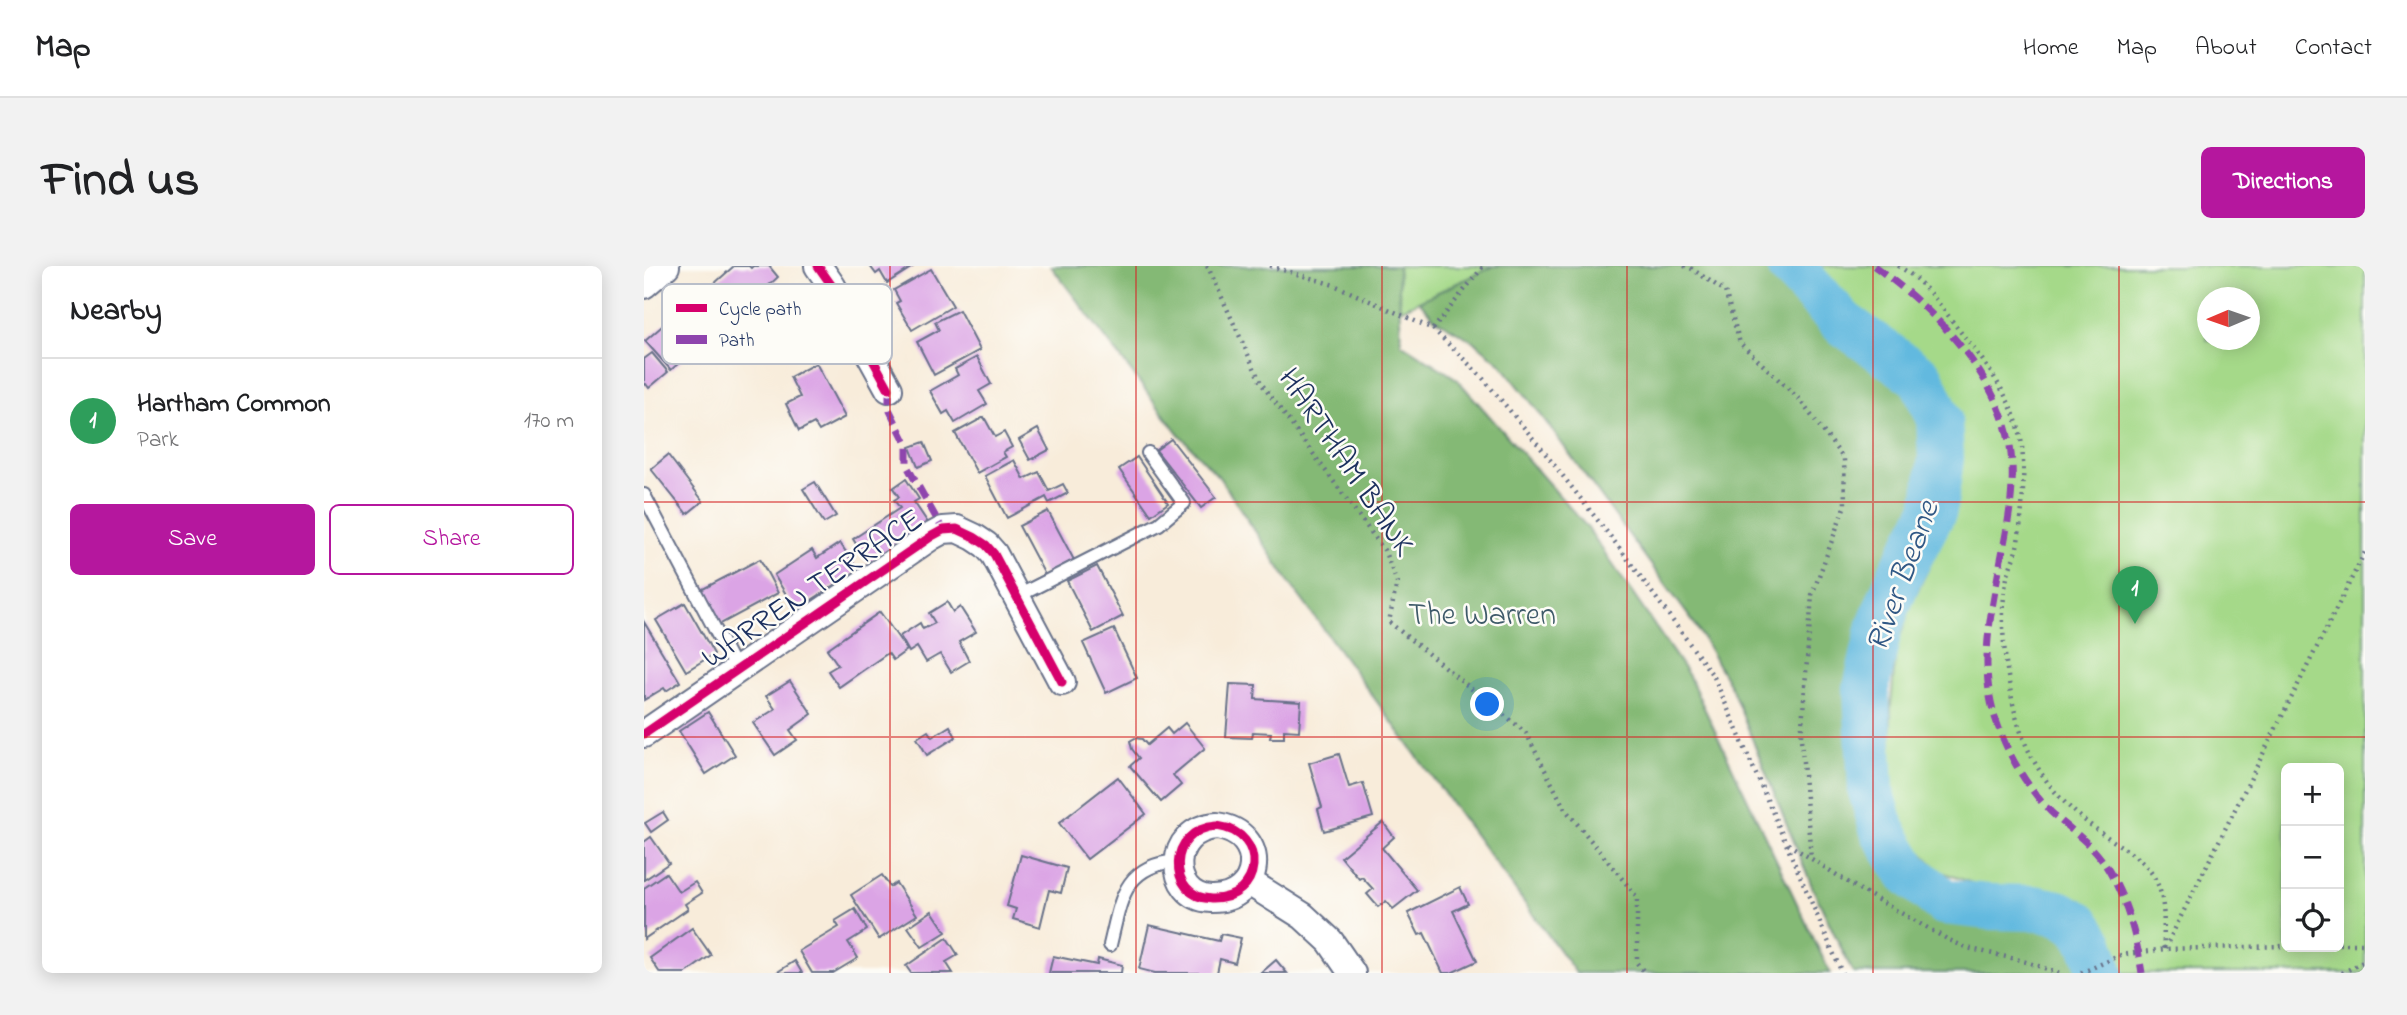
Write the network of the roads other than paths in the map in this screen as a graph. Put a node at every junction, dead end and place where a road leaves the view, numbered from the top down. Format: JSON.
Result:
{"nodes":[{"id":1,"x":666,"y":266,"type":"edge"},
{"id":2,"x":818,"y":266,"type":"edge"},
{"id":3,"x":831,"y":284,"type":"edge"},
{"id":4,"x":644,"y":285,"type":"edge"},
{"id":5,"x":876,"y":364,"type":"edge"},
{"id":6,"x":889,"y":388,"type":"dead end"},
{"id":7,"x":1148,"y":453,"type":"dead end"},
{"id":8,"x":644,"y":495,"type":"edge"},
{"id":9,"x":1016,"y":597,"type":"junction"},
{"id":10,"x":738,"y":671,"type":"junction"},
{"id":11,"x":1062,"y":682,"type":"dead end"},
{"id":12,"x":644,"y":734,"type":"edge"},
{"id":13,"x":1178,"y":861,"type":"junction"},
{"id":14,"x":1249,"y":882,"type":"junction"},
{"id":15,"x":1110,"y":945,"type":"dead end"},
{"id":16,"x":1352,"y":973,"type":"edge"}],
"edges":[{"from":1,"to":4,"type":"street"},
{"from":2,"to":3,"type":"street"},
{"from":5,"to":6,"type":"street"},
{"from":7,"to":9,"type":"lane"},
{"from":8,"to":10,"type":"lane"},
{"from":9,"to":10,"type":"street","name":"WARREN TERRACE"},
{"from":9,"to":11,"type":"street","name":"WARREN TERRACE"},
{"from":10,"to":12,"type":"street","name":"WARREN TERRACE"},
{"from":13,"to":14,"type":"street"},
{"from":13,"to":14,"type":"street"},
{"from":13,"to":15,"type":"lane"},
{"from":14,"to":16,"type":"street"}]}
